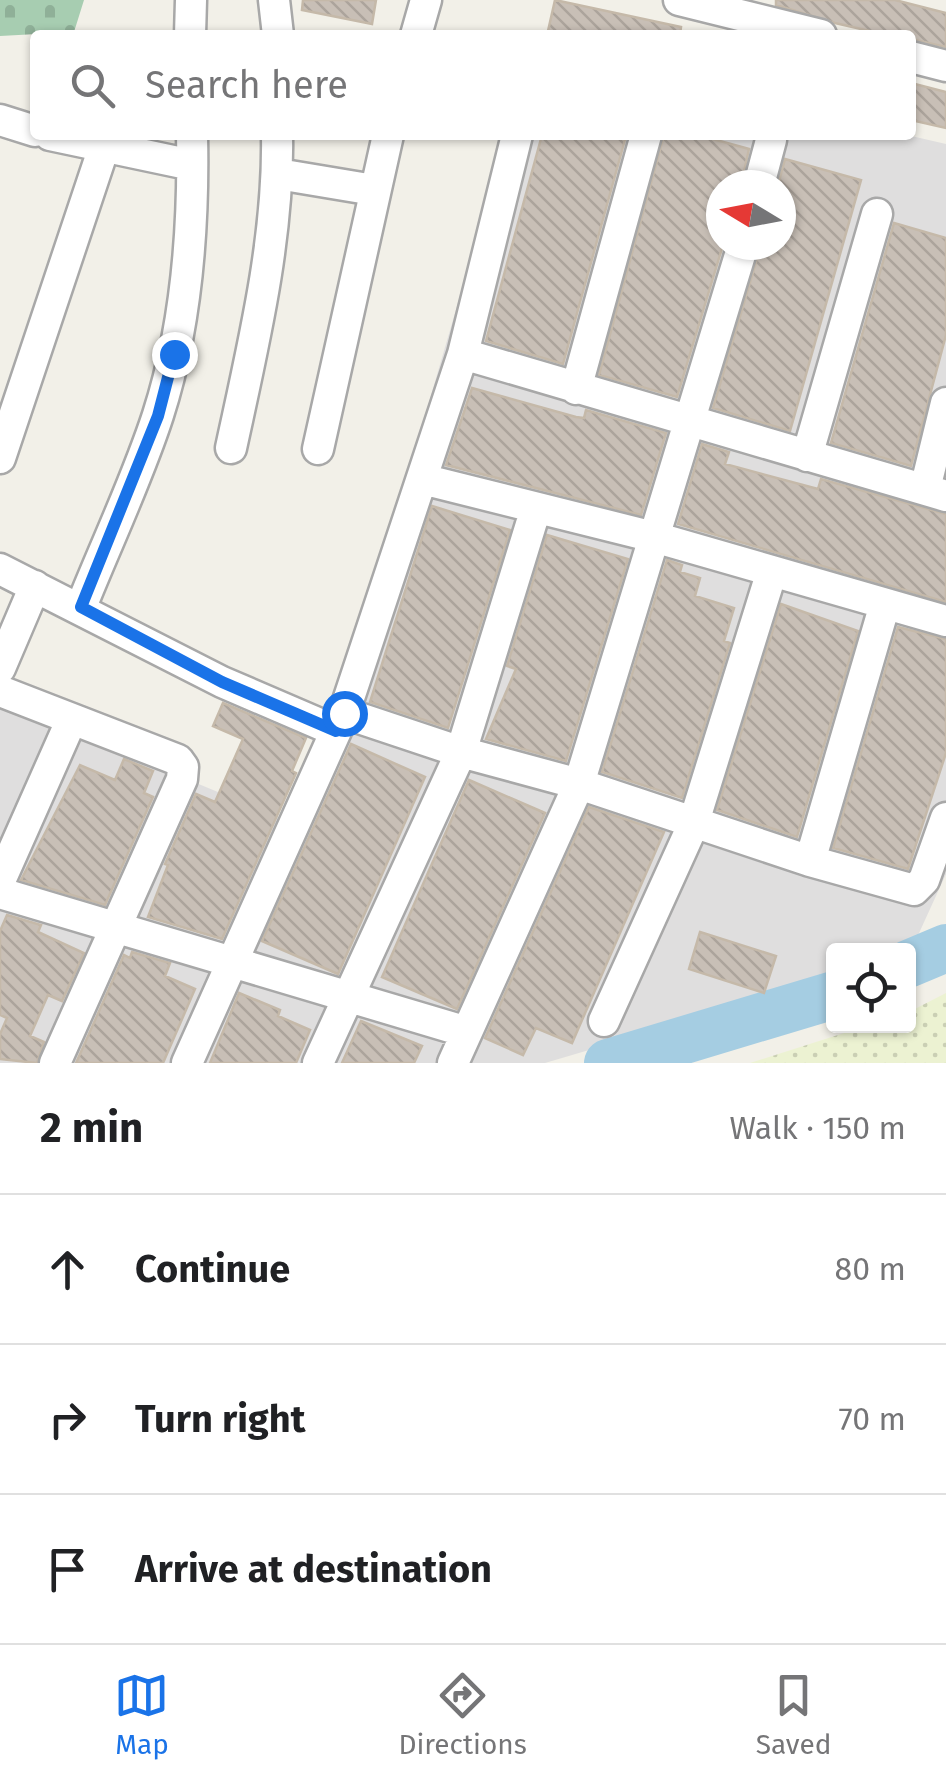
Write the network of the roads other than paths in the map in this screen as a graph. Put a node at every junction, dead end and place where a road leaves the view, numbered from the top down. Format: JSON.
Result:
{"nodes":[{"id":1,"x":191,"y":0,"type":"edge"},
{"id":2,"x":274,"y":0,"type":"edge"},
{"id":3,"x":426,"y":0,"type":"edge"},
{"id":4,"x":679,"y":0,"type":"edge"},
{"id":5,"x":190,"y":30,"type":"edge"},
{"id":6,"x":277,"y":30,"type":"edge"},
{"id":7,"x":417,"y":30,"type":"edge"},
{"id":8,"x":801,"y":30,"type":"edge"},
{"id":9,"x":916,"y":58,"type":"edge"},
{"id":10,"x":946,"y":66,"type":"edge"},
{"id":11,"x":0,"y":120,"type":"edge"},
{"id":12,"x":30,"y":129,"type":"edge"},
{"id":13,"x":72,"y":140,"type":"edge"},
{"id":14,"x":277,"y":140,"type":"edge"},
{"id":15,"x":387,"y":140,"type":"edge"},
{"id":16,"x":517,"y":140,"type":"edge"},
{"id":17,"x":645,"y":140,"type":"edge"},
{"id":18,"x":771,"y":140,"type":"dead end"},
{"id":19,"x":104,"y":147,"type":"junction"},
{"id":20,"x":192,"y":150,"type":"edge"},
{"id":21,"x":763,"y":170,"type":"edge"},
{"id":22,"x":278,"y":174,"type":"junction"},
{"id":23,"x":374,"y":190,"type":"junction"},
{"id":24,"x":877,"y":214,"type":"dead end"},
{"id":25,"x":739,"y":260,"type":"edge"},
{"id":26,"x":463,"y":354,"type":"junction"},
{"id":27,"x":576,"y":389,"type":"junction"},
{"id":28,"x":946,"y":403,"type":"edge"},
{"id":29,"x":7,"y":405,"type":"edge"},
{"id":30,"x":690,"y":424,"type":"junction"},
{"id":31,"x":230,"y":448,"type":"dead end"},
{"id":32,"x":318,"y":449,"type":"dead end"},
{"id":33,"x":807,"y":456,"type":"junction"},
{"id":34,"x":0,"y":458,"type":"edge"},
{"id":35,"x":422,"y":479,"type":"junction"},
{"id":36,"x":935,"y":492,"type":"edge"},
{"id":37,"x":536,"y":508,"type":"junction"},
{"id":38,"x":654,"y":538,"type":"junction"},
{"id":39,"x":0,"y":569,"type":"edge"},
{"id":40,"x":772,"y":571,"type":"junction"},
{"id":41,"x":35,"y":586,"type":"junction"},
{"id":42,"x":885,"y":604,"type":"junction"},
{"id":43,"x":81,"y":607,"type":"junction"},
{"id":44,"x":946,"y":621,"type":"edge"},
{"id":45,"x":0,"y":668,"type":"edge"},
{"id":46,"x":0,"y":691,"type":"edge"},
{"id":47,"x":71,"y":721,"type":"junction"},
{"id":48,"x":340,"y":722,"type":"junction"},
{"id":49,"x":461,"y":752,"type":"junction"},
{"id":50,"x":579,"y":784,"type":"junction"},
{"id":51,"x":946,"y":818,"type":"edge"},
{"id":52,"x":693,"y":824,"type":"junction"},
{"id":53,"x":810,"y":862,"type":"junction"},
{"id":54,"x":0,"y":880,"type":"edge"},
{"id":55,"x":0,"y":893,"type":"edge"},
{"id":56,"x":116,"y":927,"type":"junction"},
{"id":57,"x":231,"y":962,"type":"junction"},
{"id":58,"x":347,"y":996,"type":"junction"},
{"id":59,"x":604,"y":1021,"type":"dead end"},
{"id":60,"x":467,"y":1032,"type":"junction"},
{"id":61,"x":55,"y":1063,"type":"edge"},
{"id":62,"x":186,"y":1063,"type":"edge"},
{"id":63,"x":318,"y":1063,"type":"edge"},
{"id":64,"x":453,"y":1063,"type":"edge"}],
"edges":[{"from":1,"to":5,"type":"street"},
{"from":2,"to":6,"type":"street"},
{"from":3,"to":7,"type":"street"},
{"from":4,"to":8,"type":"street"},
{"from":9,"to":10,"type":"street"},
{"from":11,"to":12,"type":"street"},
{"from":13,"to":19,"type":"street"},
{"from":14,"to":22,"type":"street"},
{"from":15,"to":23,"type":"street"},
{"from":16,"to":26,"type":"street"},
{"from":17,"to":27,"type":"street"},
{"from":18,"to":21,"type":"street"},
{"from":19,"to":20,"type":"street"},
{"from":19,"to":29,"type":"street"},
{"from":20,"to":43,"type":"street"},
{"from":22,"to":23,"type":"street"},
{"from":22,"to":31,"type":"street"},
{"from":23,"to":32,"type":"street"},
{"from":24,"to":33,"type":"street"},
{"from":25,"to":30,"type":"street"},
{"from":26,"to":27,"type":"street"},
{"from":26,"to":35,"type":"street"},
{"from":27,"to":30,"type":"street"},
{"from":28,"to":36,"type":"street"},
{"from":29,"to":34,"type":"street"},
{"from":30,"to":33,"type":"street"},
{"from":30,"to":38,"type":"street"},
{"from":33,"to":36,"type":"street"},
{"from":35,"to":37,"type":"street"},
{"from":35,"to":48,"type":"street"},
{"from":37,"to":38,"type":"street"},
{"from":37,"to":49,"type":"street"},
{"from":38,"to":40,"type":"street"},
{"from":38,"to":50,"type":"street"},
{"from":39,"to":41,"type":"street"},
{"from":40,"to":42,"type":"street"},
{"from":40,"to":52,"type":"street"},
{"from":41,"to":43,"type":"street"},
{"from":41,"to":45,"type":"street"},
{"from":42,"to":44,"type":"street"},
{"from":42,"to":53,"type":"street"},
{"from":43,"to":48,"type":"street"},
{"from":46,"to":47,"type":"street"},
{"from":47,"to":54,"type":"street"},
{"from":47,"to":56,"type":"street"},
{"from":48,"to":49,"type":"street"},
{"from":48,"to":57,"type":"street"},
{"from":49,"to":50,"type":"street"},
{"from":49,"to":58,"type":"street"},
{"from":50,"to":52,"type":"street"},
{"from":50,"to":60,"type":"street"},
{"from":51,"to":53,"type":"street"},
{"from":52,"to":53,"type":"street"},
{"from":52,"to":59,"type":"street"},
{"from":55,"to":56,"type":"street"},
{"from":56,"to":57,"type":"street"},
{"from":56,"to":61,"type":"street"},
{"from":57,"to":58,"type":"street"},
{"from":57,"to":62,"type":"street"},
{"from":58,"to":60,"type":"street"},
{"from":58,"to":63,"type":"street"},
{"from":60,"to":64,"type":"street"}]}
